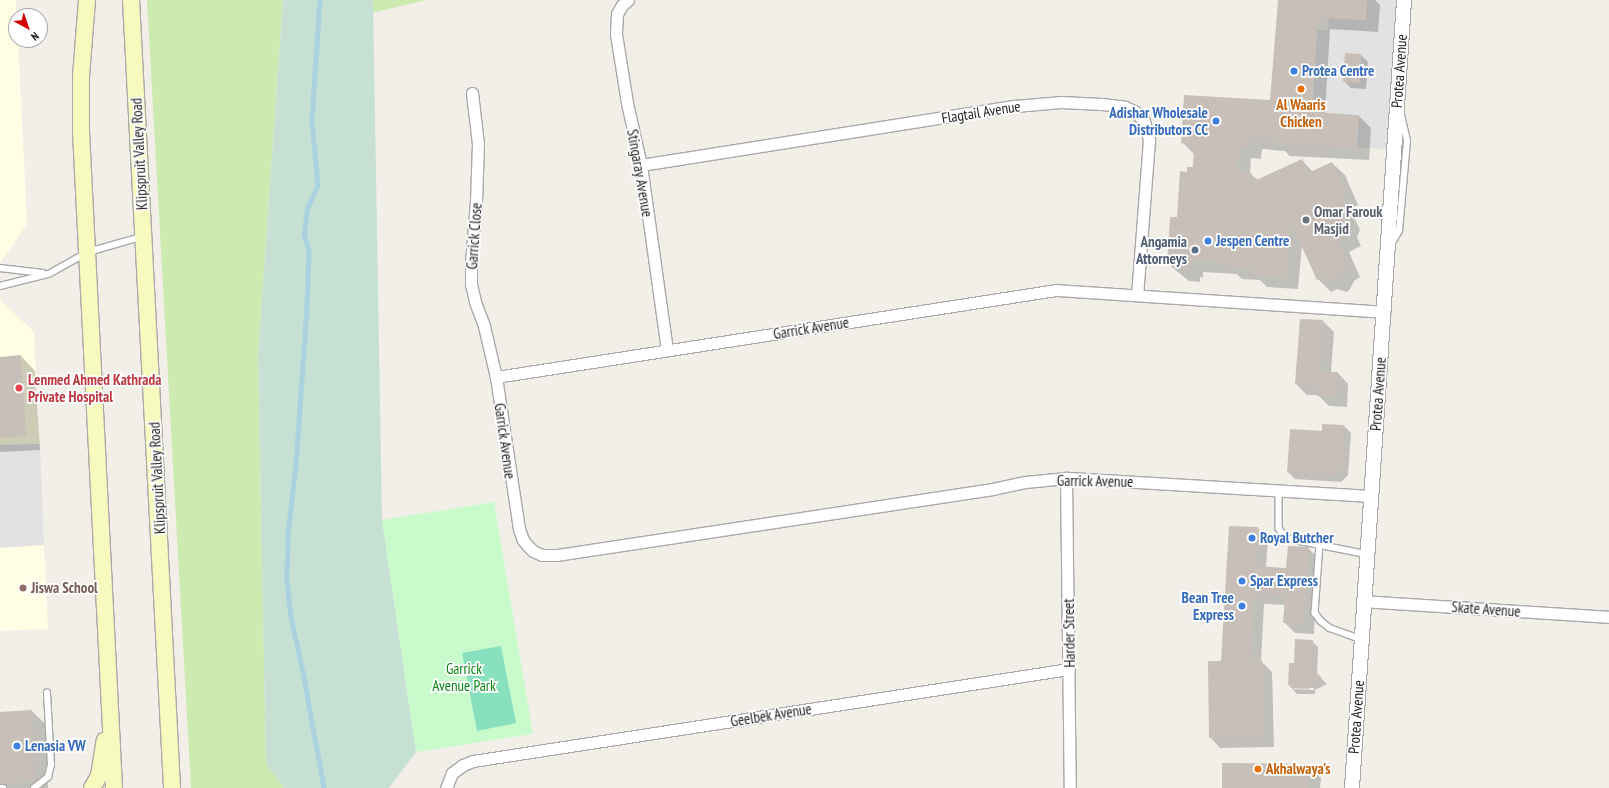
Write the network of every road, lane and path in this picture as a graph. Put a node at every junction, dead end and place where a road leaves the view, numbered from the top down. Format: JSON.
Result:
{"nodes":[{"id":1,"x":87,"y":0,"type":"edge"},
{"id":2,"x":131,"y":0,"type":"edge"},
{"id":3,"x":628,"y":0,"type":"edge"},
{"id":4,"x":1404,"y":0,"type":"edge"},
{"id":5,"x":472,"y":93,"type":"dead end"},
{"id":6,"x":641,"y":166,"type":"junction"},
{"id":7,"x":144,"y":237,"type":"junction"},
{"id":8,"x":88,"y":252,"type":"junction"},
{"id":9,"x":0,"y":268,"type":"edge"},
{"id":10,"x":49,"y":274,"type":"junction"},
{"id":11,"x":0,"y":286,"type":"edge"},
{"id":12,"x":1137,"y":295,"type":"junction"},
{"id":13,"x":1384,"y":312,"type":"junction"},
{"id":14,"x":667,"y":350,"type":"junction"},
{"id":15,"x":496,"y":377,"type":"junction"},
{"id":16,"x":1066,"y":478,"type":"junction"},
{"id":17,"x":1279,"y":490,"type":"junction"},
{"id":18,"x":1371,"y":496,"type":"junction"},
{"id":19,"x":1320,"y":544,"type":"junction"},
{"id":20,"x":1367,"y":554,"type":"junction"},
{"id":21,"x":1364,"y":601,"type":"junction"},
{"id":22,"x":1609,"y":617,"type":"edge"},
{"id":23,"x":1361,"y":639,"type":"junction"},
{"id":24,"x":1069,"y":669,"type":"junction"},
{"id":25,"x":47,"y":693,"type":"dead end"},
{"id":26,"x":109,"y":699,"type":"junction"},
{"id":27,"x":0,"y":788,"type":"edge"},
{"id":28,"x":3,"y":788,"type":"edge"},
{"id":29,"x":34,"y":788,"type":"edge"},
{"id":30,"x":92,"y":788,"type":"edge"},
{"id":31,"x":114,"y":788,"type":"edge"},
{"id":32,"x":172,"y":788,"type":"edge"},
{"id":33,"x":446,"y":788,"type":"edge"},
{"id":34,"x":1070,"y":788,"type":"edge"},
{"id":35,"x":1352,"y":788,"type":"edge"}],
"edges":[{"from":1,"to":8,"type":"main road"},
{"from":2,"to":7,"type":"main road","name":"Klipspruit Valley Road"},
{"from":3,"to":6,"type":"street","name":"Stingaray Avenue"},
{"from":4,"to":13,"type":"street","name":"Protea Avenue"},
{"from":5,"to":15,"type":"street","name":"Garrick Close"},
{"from":6,"to":12,"type":"street","name":"Flagtail Avenue"},
{"from":6,"to":14,"type":"street","name":"Stingaray Avenue"},
{"from":7,"to":8,"type":"lane"},
{"from":7,"to":32,"type":"main road","name":"Klipspruit Valley Road"},
{"from":8,"to":10,"type":"lane"},
{"from":8,"to":26,"type":"main road"},
{"from":9,"to":10,"type":"lane"},
{"from":10,"to":11,"type":"lane"},
{"from":12,"to":13,"type":"street","name":"Garrick Avenue"},
{"from":12,"to":14,"type":"street","name":"Garrick Avenue"},
{"from":13,"to":18,"type":"street","name":"Protea Avenue"},
{"from":14,"to":15,"type":"street","name":"Garrick Avenue"},
{"from":15,"to":16,"type":"street","name":"Garrick Avenue"},
{"from":16,"to":17,"type":"street","name":"Garrick Avenue"},
{"from":16,"to":24,"type":"street","name":"Harder Street"},
{"from":17,"to":18,"type":"street","name":"Garrick Avenue"},
{"from":17,"to":19,"type":"lane"},
{"from":18,"to":20,"type":"street","name":"Protea Avenue"},
{"from":19,"to":20,"type":"lane"},
{"from":19,"to":23,"type":"lane"},
{"from":20,"to":21,"type":"street","name":"Protea Avenue"},
{"from":21,"to":22,"type":"street","name":"Skate Avenue"},
{"from":21,"to":23,"type":"street","name":"Protea Avenue"},
{"from":23,"to":35,"type":"street","name":"Protea Avenue"},
{"from":24,"to":33,"type":"street","name":"Geelbek Avenue"},
{"from":24,"to":34,"type":"street","name":"Harder Street"},
{"from":25,"to":29,"type":"lane"},
{"from":26,"to":30,"type":"main road"},
{"from":26,"to":31,"type":"main road"},
{"from":27,"to":28,"type":"lane"}]}
